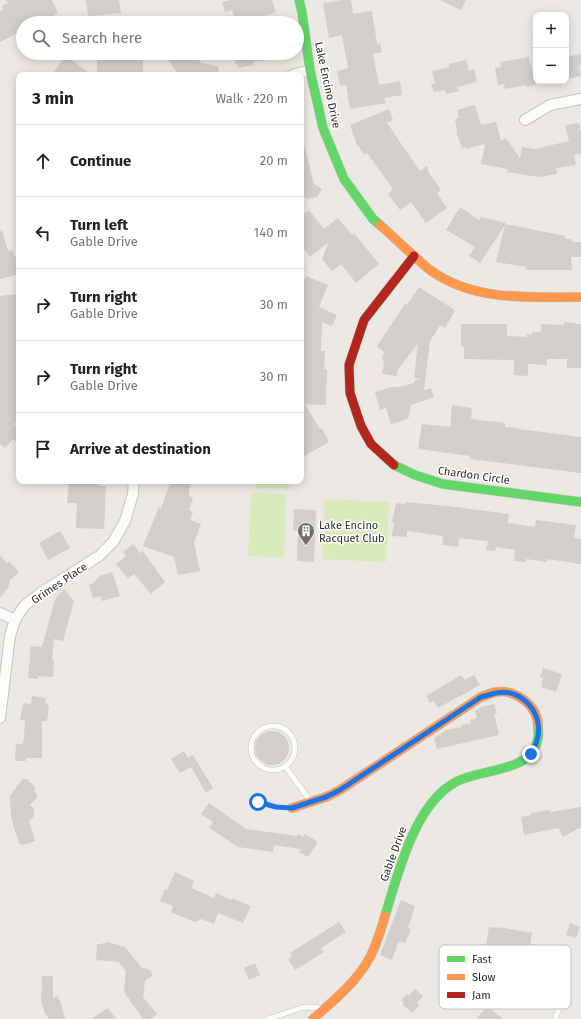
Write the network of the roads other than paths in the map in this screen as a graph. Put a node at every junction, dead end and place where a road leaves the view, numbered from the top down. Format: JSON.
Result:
{"nodes":[{"id":1,"x":299,"y":0,"type":"edge"},
{"id":2,"x":303,"y":16,"type":"edge"},
{"id":3,"x":304,"y":26,"type":"edge"},
{"id":4,"x":310,"y":70,"type":"junction"},
{"id":5,"x":303,"y":72,"type":"edge"},
{"id":6,"x":581,"y":100,"type":"edge"},
{"id":7,"x":526,"y":120,"type":"dead end"},
{"id":8,"x":414,"y":256,"type":"junction"},
{"id":9,"x":581,"y":298,"type":"edge"},
{"id":10,"x":134,"y":484,"type":"edge"},
{"id":11,"x":581,"y":502,"type":"edge"},
{"id":12,"x":0,"y":613,"type":"edge"},
{"id":13,"x":15,"y":620,"type":"junction"},
{"id":14,"x":0,"y":718,"type":"edge"},
{"id":15,"x":285,"y":766,"type":"junction"},
{"id":16,"x":310,"y":802,"type":"junction"},
{"id":17,"x":292,"y":808,"type":"road end"},
{"id":18,"x":326,"y":1008,"type":"junction"},
{"id":19,"x":559,"y":1009,"type":"edge"},
{"id":20,"x":268,"y":1019,"type":"edge"},
{"id":21,"x":313,"y":1019,"type":"edge"},
{"id":22,"x":555,"y":1019,"type":"edge"}],
"edges":[{"from":1,"to":2,"type":"street","name":"Lake Encino Drive"},
{"from":3,"to":4,"type":"street","name":"Lake Encino Drive"},
{"from":4,"to":5,"type":"street"},
{"from":4,"to":8,"type":"street","name":"Lake Encino Drive"},
{"from":6,"to":7,"type":"street"},
{"from":8,"to":9,"type":"street","name":"Lake Encino Drive"},
{"from":8,"to":11,"type":"street","name":"Chardon Circle"},
{"from":10,"to":13,"type":"street","name":"Grimes Place"},
{"from":12,"to":13,"type":"street"},
{"from":13,"to":14,"type":"street","name":"Grimes Place"},
{"from":15,"to":15,"type":"lane"},
{"from":15,"to":16,"type":"lane"},
{"from":16,"to":17,"type":"street","name":"Gable Drive"},
{"from":16,"to":18,"type":"street","name":"Gable Drive"},
{"from":18,"to":20,"type":"lane"},
{"from":18,"to":21,"type":"street","name":"Gable Drive"},
{"from":19,"to":22,"type":"lane"}]}
